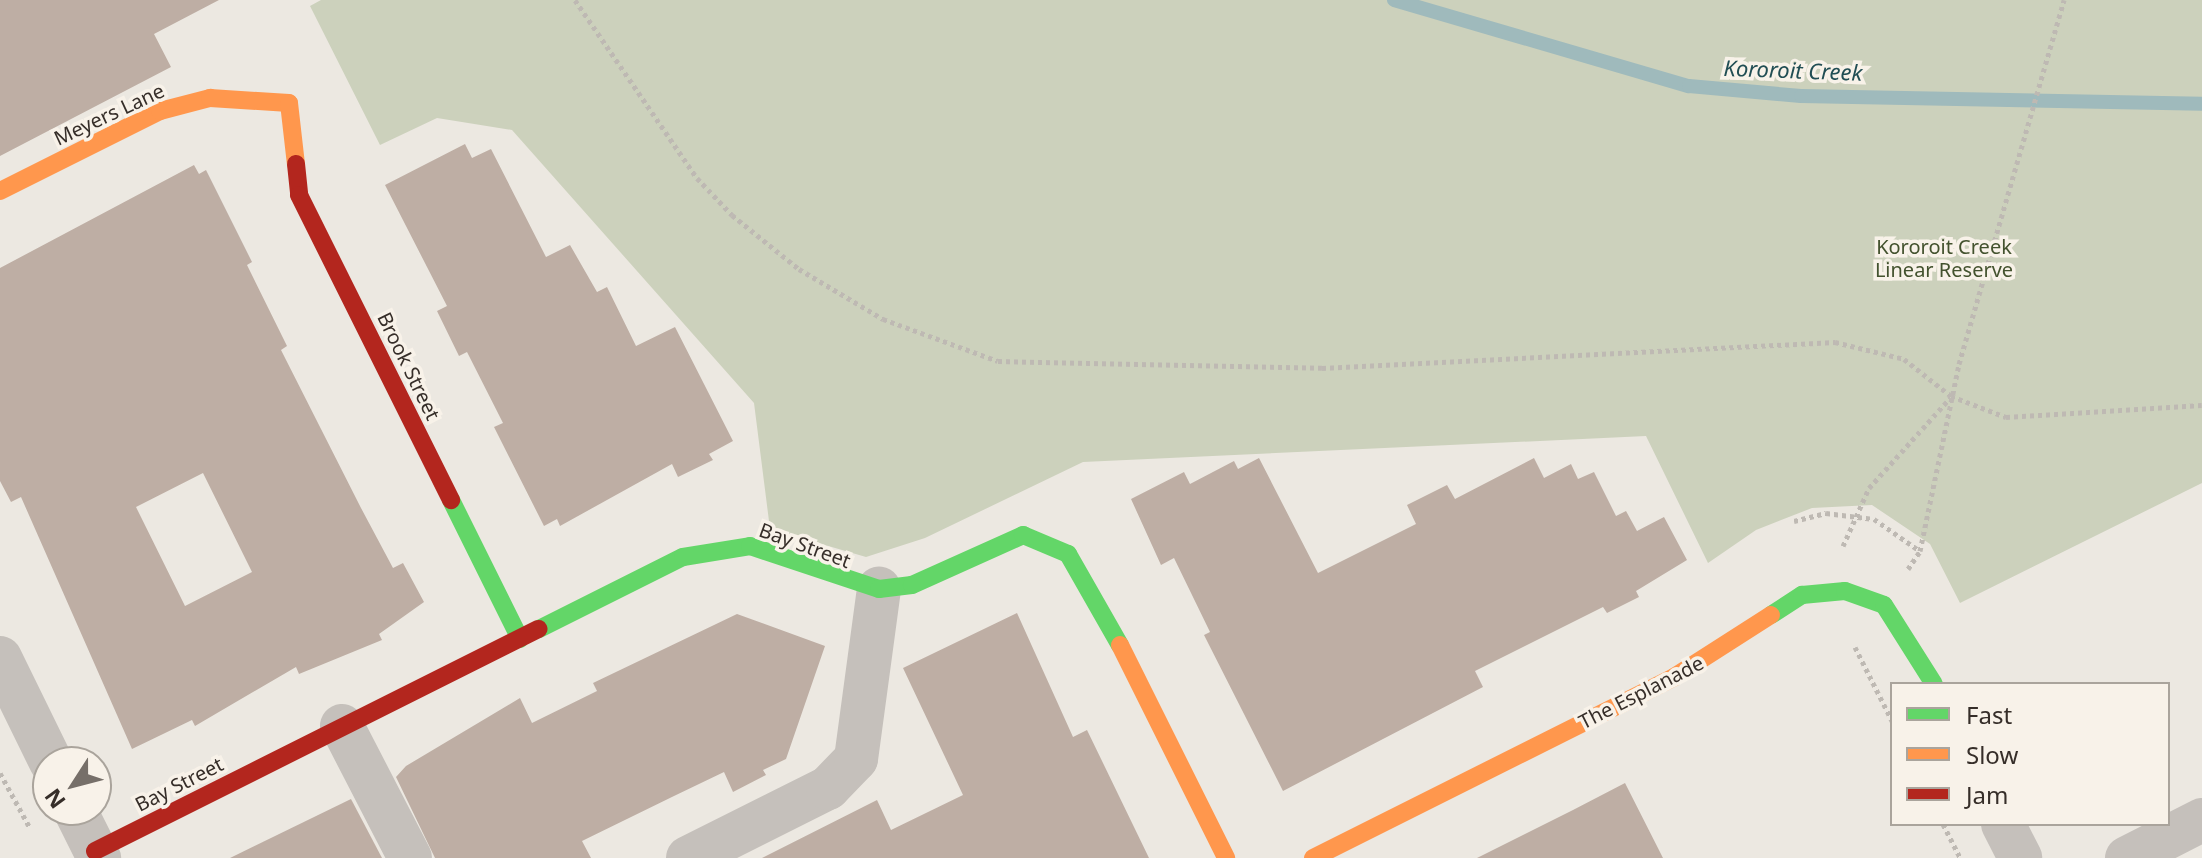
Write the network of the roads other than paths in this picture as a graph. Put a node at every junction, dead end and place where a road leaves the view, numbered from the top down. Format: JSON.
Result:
{"nodes":[{"id":1,"x":289,"y":103,"type":"joint"},
{"id":2,"x":0,"y":191,"type":"edge"},
{"id":3,"x":879,"y":589,"type":"junction"},
{"id":4,"x":520,"y":639,"type":"junction"},
{"id":5,"x":0,"y":658,"type":"edge"},
{"id":6,"x":1933,"y":682,"type":"edge"},
{"id":7,"x":342,"y":726,"type":"junction"},
{"id":8,"x":43,"y":746,"type":"edge"},
{"id":9,"x":2202,"y":820,"type":"edge"},
{"id":10,"x":83,"y":826,"type":"edge"},
{"id":11,"x":2004,"y":826,"type":"edge"},
{"id":12,"x":97,"y":855,"type":"edge"},
{"id":13,"x":410,"y":858,"type":"edge"},
{"id":14,"x":688,"y":858,"type":"edge"},
{"id":15,"x":1226,"y":858,"type":"edge"},
{"id":16,"x":1313,"y":858,"type":"edge"},
{"id":17,"x":2020,"y":858,"type":"edge"},
{"id":18,"x":2127,"y":858,"type":"edge"}],
"edges":[{"from":1,"to":2,"type":"street","name":"Meyers Lane"},
{"from":1,"to":4,"type":"street","name":"Brook Street"},
{"from":3,"to":4,"type":"street","name":"Bay Street"},
{"from":3,"to":14,"type":"street"},
{"from":3,"to":15,"type":"street","name":"Bay Street"},
{"from":4,"to":7,"type":"street","name":"Bay Street"},
{"from":5,"to":8,"type":"street"},
{"from":6,"to":16,"type":"street","name":"The Esplanade"},
{"from":7,"to":12,"type":"street","name":"Bay Street"},
{"from":7,"to":13,"type":"street"},
{"from":9,"to":18,"type":"street"},
{"from":10,"to":12,"type":"street"},
{"from":11,"to":17,"type":"street"}]}
